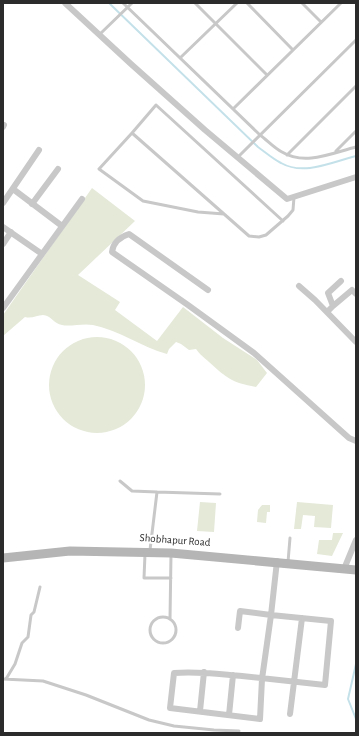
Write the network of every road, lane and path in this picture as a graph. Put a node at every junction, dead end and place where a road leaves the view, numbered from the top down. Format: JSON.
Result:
{"nodes":[{"id":1,"x":65,"y":3,"type":"edge"},
{"id":2,"x":123,"y":3,"type":"edge"},
{"id":3,"x":132,"y":3,"type":"edge"},
{"id":4,"x":195,"y":3,"type":"edge"},
{"id":5,"x":237,"y":3,"type":"edge"},
{"id":6,"x":247,"y":3,"type":"edge"},
{"id":7,"x":302,"y":3,"type":"edge"},
{"id":8,"x":341,"y":3,"type":"edge"},
{"id":9,"x":127,"y":8,"type":"junction"},
{"id":10,"x":321,"y":22,"type":"junction"},
{"id":11,"x":216,"y":24,"type":"junction"},
{"id":12,"x":100,"y":34,"type":"junction"},
{"id":13,"x":356,"y":40,"type":"edge"},
{"id":14,"x":293,"y":50,"type":"junction"},
{"id":15,"x":180,"y":58,"type":"junction"},
{"id":16,"x":267,"y":75,"type":"junction"},
{"id":17,"x":356,"y":86,"type":"edge"},
{"id":18,"x":233,"y":109,"type":"junction"},
{"id":19,"x":356,"y":131,"type":"edge"},
{"id":20,"x":132,"y":133,"type":"junction"},
{"id":21,"x":260,"y":135,"type":"junction"},
{"id":22,"x":356,"y":147,"type":"edge"},
{"id":23,"x":39,"y":150,"type":"dead end"},
{"id":24,"x":336,"y":152,"type":"junction"},
{"id":25,"x":287,"y":155,"type":"junction"},
{"id":26,"x":238,"y":157,"type":"junction"},
{"id":27,"x":58,"y":169,"type":"dead end"},
{"id":28,"x":356,"y":177,"type":"edge"},
{"id":29,"x":13,"y":189,"type":"junction"},
{"id":30,"x":294,"y":197,"type":"junction"},
{"id":31,"x":82,"y":199,"type":"dead end"},
{"id":32,"x":3,"y":203,"type":"edge"},
{"id":33,"x":32,"y":204,"type":"junction"},
{"id":34,"x":224,"y":214,"type":"junction"},
{"id":35,"x":283,"y":221,"type":"junction"},
{"id":36,"x":62,"y":226,"type":"junction"},
{"id":37,"x":3,"y":227,"type":"edge"},
{"id":38,"x":11,"y":232,"type":"junction"},
{"id":39,"x":3,"y":244,"type":"edge"},
{"id":40,"x":42,"y":254,"type":"junction"},
{"id":41,"x":341,"y":281,"type":"dead end"},
{"id":42,"x":299,"y":286,"type":"dead end"},
{"id":43,"x":208,"y":290,"type":"dead end"},
{"id":44,"x":356,"y":294,"type":"edge"},
{"id":45,"x":333,"y":306,"type":"junction"},
{"id":46,"x":3,"y":308,"type":"edge"},
{"id":47,"x":327,"y":312,"type":"junction"},
{"id":48,"x":356,"y":342,"type":"edge"},
{"id":49,"x":356,"y":441,"type":"edge"},
{"id":50,"x":120,"y":481,"type":"dead end"},
{"id":51,"x":157,"y":492,"type":"junction"},
{"id":52,"x":220,"y":494,"type":"dead end"},
{"id":53,"x":290,"y":538,"type":"dead end"},
{"id":54,"x":356,"y":540,"type":"edge"},
{"id":55,"x":148,"y":551,"type":"junction"},
{"id":56,"x":171,"y":552,"type":"junction"},
{"id":57,"x":3,"y":557,"type":"edge"},
{"id":58,"x":277,"y":562,"type":"junction"},
{"id":59,"x":288,"y":562,"type":"junction"},
{"id":60,"x":344,"y":569,"type":"junction"},
{"id":61,"x":356,"y":570,"type":"edge"},
{"id":62,"x":171,"y":578,"type":"junction"},
{"id":63,"x":40,"y":587,"type":"dead end"},
{"id":64,"x":270,"y":615,"type":"junction"},
{"id":65,"x":302,"y":618,"type":"junction"},
{"id":66,"x":170,"y":619,"type":"junction"},
{"id":67,"x":238,"y":628,"type":"dead end"},
{"id":68,"x":204,"y":672,"type":"junction"},
{"id":69,"x":233,"y":675,"type":"junction"},
{"id":70,"x":262,"y":678,"type":"junction"},
{"id":71,"x":4,"y":679,"type":"edge"},
{"id":72,"x":294,"y":682,"type":"junction"},
{"id":73,"x":200,"y":711,"type":"junction"},
{"id":74,"x":290,"y":714,"type":"dead end"},
{"id":75,"x":229,"y":715,"type":"junction"},
{"id":76,"x":239,"y":731,"type":"dead end"}],
"edges":[{"from":1,"to":12,"type":"street"},
{"from":2,"to":9,"type":"lane"},
{"from":3,"to":9,"type":"lane"},
{"from":4,"to":11,"type":"lane"},
{"from":5,"to":11,"type":"lane"},
{"from":6,"to":14,"type":"lane"},
{"from":7,"to":10,"type":"lane"},
{"from":8,"to":10,"type":"lane"},
{"from":9,"to":12,"type":"lane"},
{"from":9,"to":15,"type":"lane"},
{"from":10,"to":14,"type":"lane"},
{"from":11,"to":15,"type":"lane"},
{"from":11,"to":16,"type":"lane"},
{"from":12,"to":26,"type":"street"},
{"from":13,"to":21,"type":"lane"},
{"from":14,"to":16,"type":"lane"},
{"from":15,"to":18,"type":"lane"},
{"from":16,"to":18,"type":"lane"},
{"from":17,"to":25,"type":"lane"},
{"from":18,"to":21,"type":"lane"},
{"from":19,"to":24,"type":"lane"},
{"from":20,"to":34,"type":"lane"},
{"from":20,"to":34,"type":"lane"},
{"from":20,"to":35,"type":"lane"},
{"from":21,"to":25,"type":"lane"},
{"from":21,"to":26,"type":"lane"},
{"from":22,"to":24,"type":"lane"},
{"from":23,"to":29,"type":"street"},
{"from":24,"to":25,"type":"lane"},
{"from":26,"to":30,"type":"street"},
{"from":27,"to":33,"type":"street"},
{"from":28,"to":30,"type":"street"},
{"from":29,"to":32,"type":"street"},
{"from":29,"to":33,"type":"street"},
{"from":30,"to":35,"type":"lane"},
{"from":31,"to":36,"type":"street"},
{"from":33,"to":36,"type":"street"},
{"from":34,"to":35,"type":"lane"},
{"from":36,"to":40,"type":"street"},
{"from":37,"to":38,"type":"street"},
{"from":38,"to":39,"type":"street"},
{"from":38,"to":40,"type":"street"},
{"from":40,"to":46,"type":"street"},
{"from":41,"to":45,"type":"street"},
{"from":42,"to":47,"type":"street"},
{"from":43,"to":49,"type":"street"},
{"from":44,"to":45,"type":"street"},
{"from":45,"to":47,"type":"street"},
{"from":47,"to":48,"type":"street"},
{"from":50,"to":51,"type":"lane"},
{"from":51,"to":52,"type":"lane"},
{"from":51,"to":55,"type":"lane"},
{"from":53,"to":59,"type":"lane"},
{"from":54,"to":60,"type":"street"},
{"from":55,"to":56,"type":"main road","name":"Shobhapur Road"},
{"from":55,"to":57,"type":"main road","name":"Shobhapur Road"},
{"from":55,"to":62,"type":"lane"},
{"from":56,"to":58,"type":"main road","name":"Shobhapur Road"},
{"from":56,"to":62,"type":"lane"},
{"from":58,"to":59,"type":"main road","name":"Shobhapur Road"},
{"from":58,"to":60,"type":"main road","name":"Shobhapur Road"},
{"from":58,"to":64,"type":"street"},
{"from":59,"to":60,"type":"main road","name":"Shobhapur Road"},
{"from":60,"to":61,"type":"main road","name":"Shobhapur Road"},
{"from":62,"to":66,"type":"lane"},
{"from":63,"to":71,"type":"lane"},
{"from":64,"to":65,"type":"street"},
{"from":64,"to":67,"type":"street"},
{"from":64,"to":70,"type":"street"},
{"from":65,"to":72,"type":"street"},
{"from":65,"to":72,"type":"street"},
{"from":66,"to":66,"type":"lane"},
{"from":68,"to":69,"type":"street"},
{"from":68,"to":73,"type":"street"},
{"from":68,"to":73,"type":"street"},
{"from":69,"to":70,"type":"street"},
{"from":69,"to":75,"type":"street"},
{"from":70,"to":72,"type":"street"},
{"from":70,"to":75,"type":"street"},
{"from":71,"to":76,"type":"lane"},
{"from":72,"to":74,"type":"street"},
{"from":73,"to":75,"type":"street"}]}
